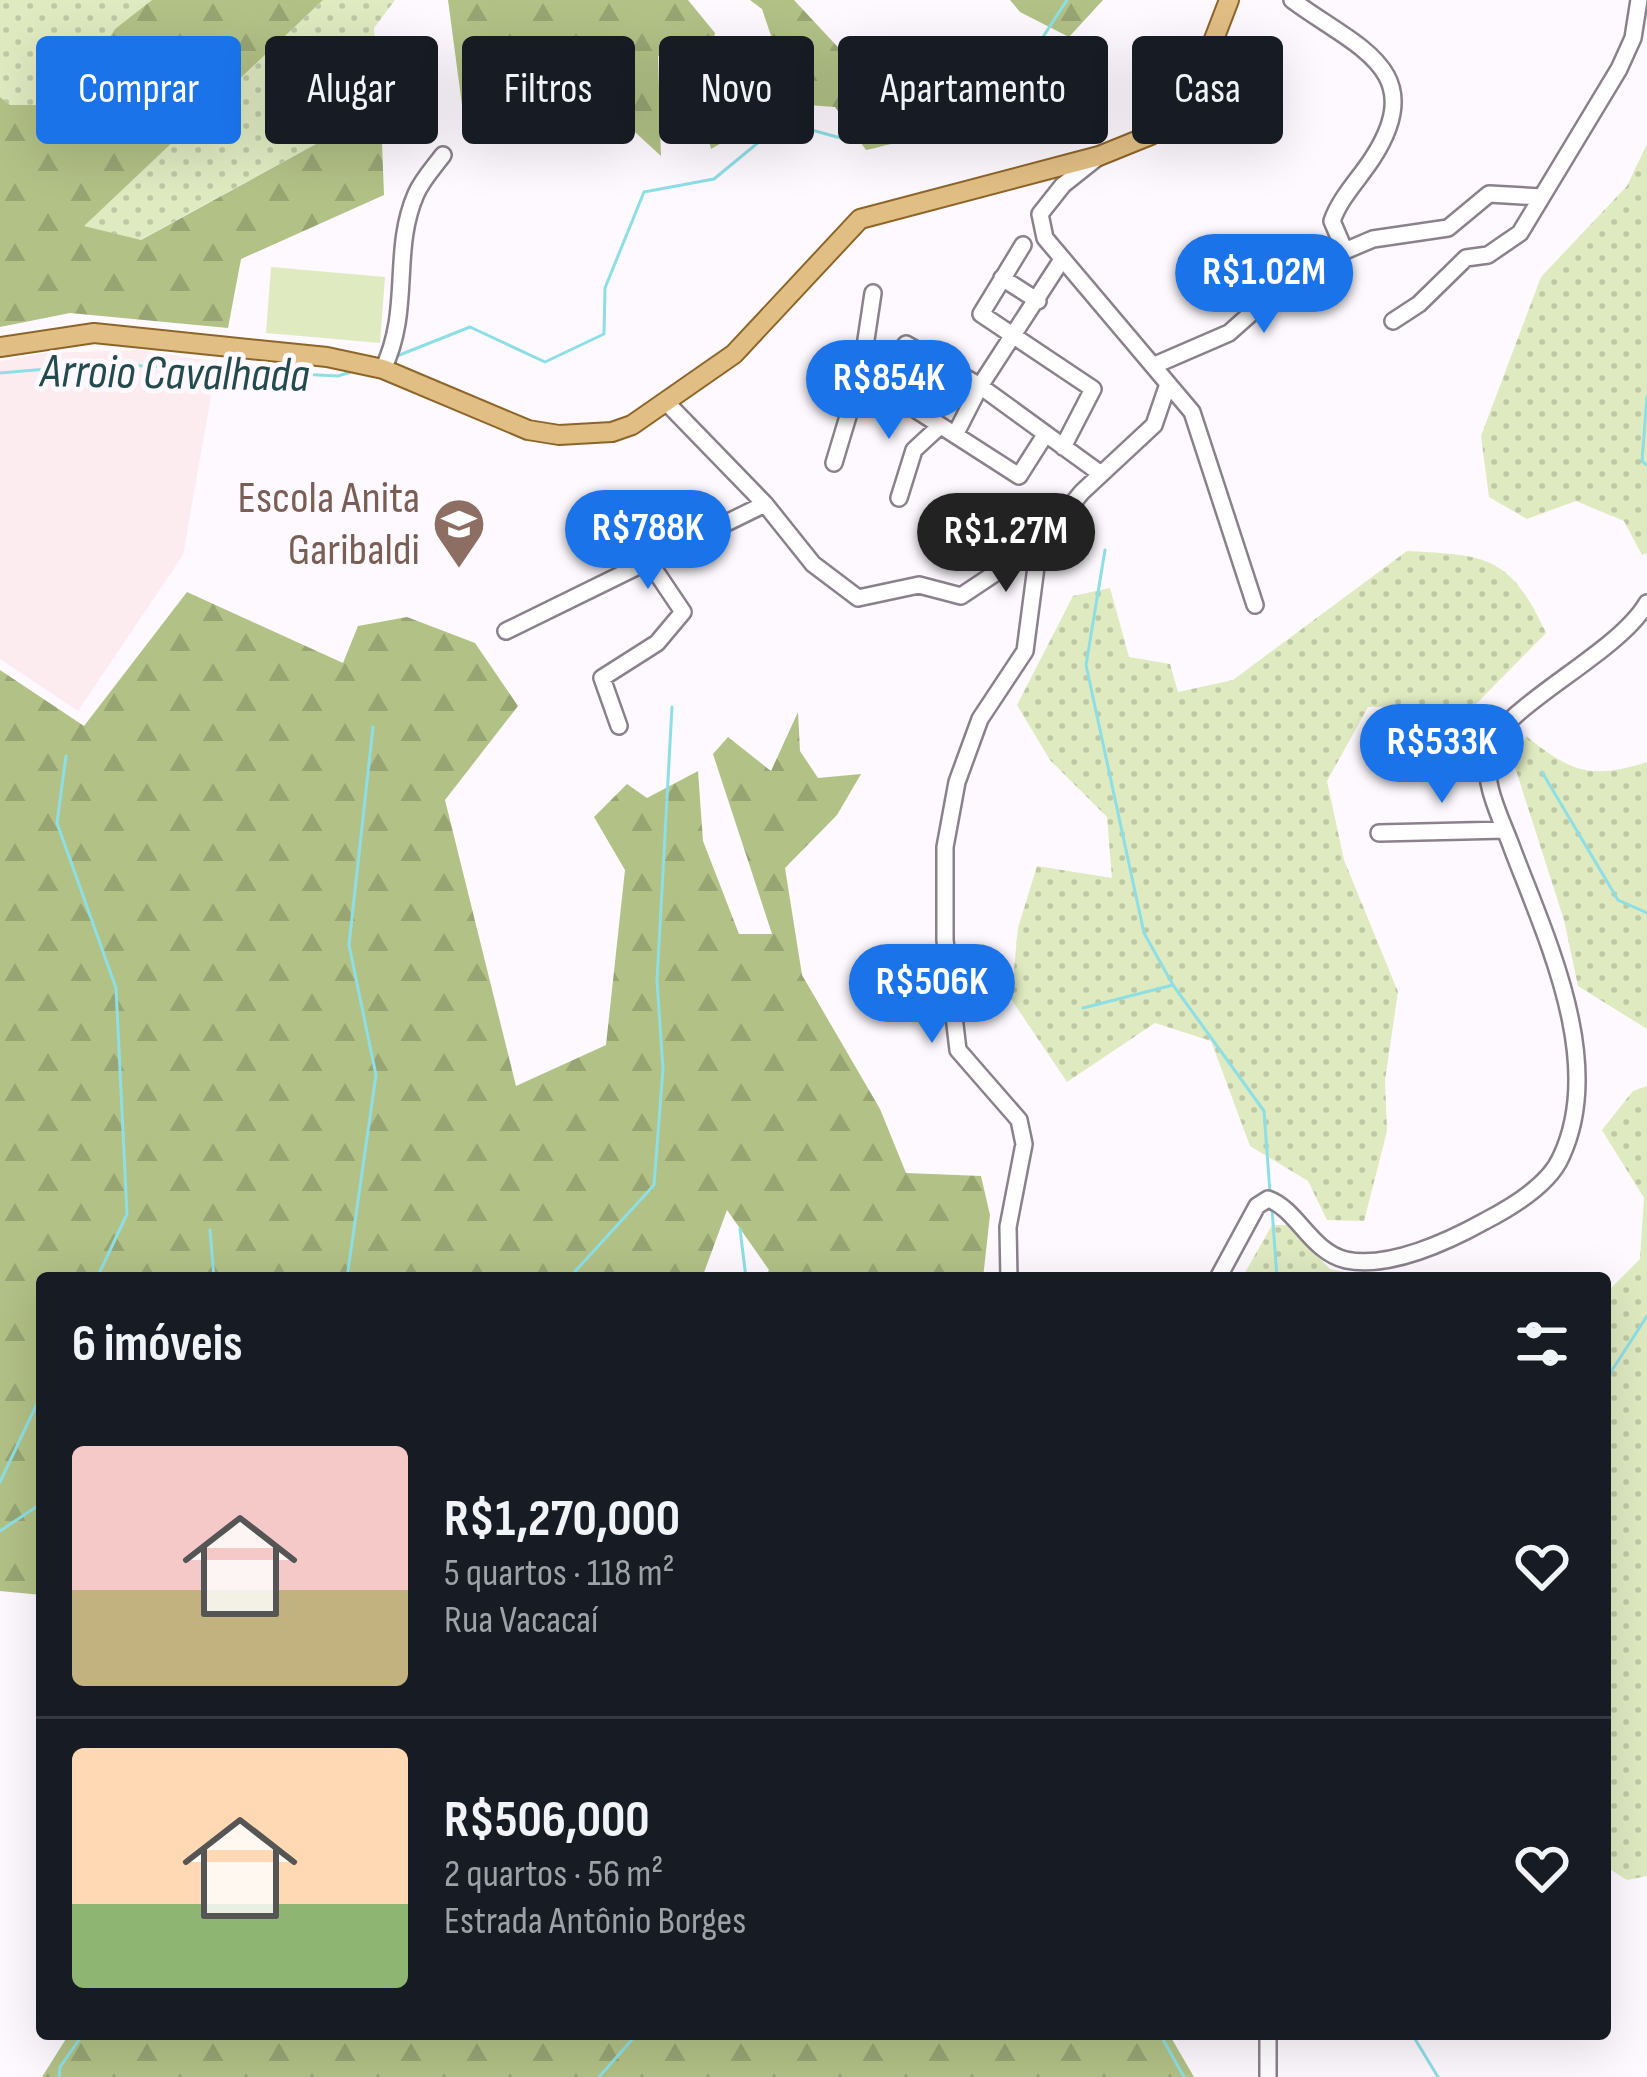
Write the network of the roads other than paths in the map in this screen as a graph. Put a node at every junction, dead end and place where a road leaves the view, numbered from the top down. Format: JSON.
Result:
{"nodes":[{"id":1,"x":1229,"y":0,"type":"edge"},
{"id":2,"x":1292,"y":0,"type":"edge"},
{"id":3,"x":1639,"y":0,"type":"edge"},
{"id":4,"x":443,"y":155,"type":"dead end"},
{"id":5,"x":1099,"y":156,"type":"junction"},
{"id":6,"x":1541,"y":196,"type":"junction"},
{"id":7,"x":1023,"y":244,"type":"dead end"},
{"id":8,"x":1344,"y":249,"type":"junction"},
{"id":9,"x":1061,"y":261,"type":"junction"},
{"id":10,"x":1002,"y":278,"type":"junction"},
{"id":11,"x":873,"y":293,"type":"dead end"},
{"id":12,"x":1038,"y":301,"type":"junction"},
{"id":13,"x":1393,"y":321,"type":"dead end"},
{"id":14,"x":1016,"y":338,"type":"junction"},
{"id":15,"x":0,"y":347,"type":"edge"},
{"id":16,"x":926,"y":355,"type":"junction"},
{"id":17,"x":1156,"y":365,"type":"junction"},
{"id":18,"x":372,"y":366,"type":"junction"},
{"id":19,"x":861,"y":373,"type":"junction"},
{"id":20,"x":1168,"y":384,"type":"junction"},
{"id":21,"x":980,"y":386,"type":"junction"},
{"id":22,"x":666,"y":402,"type":"junction"},
{"id":23,"x":948,"y":430,"type":"junction"},
{"id":24,"x":1045,"y":435,"type":"junction"},
{"id":25,"x":1063,"y":447,"type":"junction"},
{"id":26,"x":834,"y":463,"type":"dead end"},
{"id":27,"x":1101,"y":474,"type":"junction"},
{"id":28,"x":898,"y":498,"type":"dead end"},
{"id":29,"x":765,"y":504,"type":"junction"},
{"id":30,"x":1039,"y":544,"type":"junction"},
{"id":31,"x":650,"y":563,"type":"junction"},
{"id":32,"x":1647,"y":603,"type":"edge"},
{"id":33,"x":1255,"y":605,"type":"dead end"},
{"id":34,"x":506,"y":632,"type":"dead end"},
{"id":35,"x":619,"y":726,"type":"dead end"},
{"id":36,"x":1505,"y":830,"type":"junction"},
{"id":37,"x":1379,"y":832,"type":"dead end"},
{"id":38,"x":1009,"y":1272,"type":"edge"},
{"id":39,"x":1222,"y":1272,"type":"edge"},
{"id":40,"x":1268,"y":2040,"type":"edge"},
{"id":41,"x":1268,"y":2077,"type":"edge"}],
"edges":[{"from":1,"to":5,"type":"main road"},
{"from":2,"to":8,"type":"street"},
{"from":3,"to":6,"type":"street"},
{"from":4,"to":18,"type":"street"},
{"from":5,"to":9,"type":"street"},
{"from":5,"to":22,"type":"main road"},
{"from":6,"to":8,"type":"street"},
{"from":6,"to":13,"type":"street"},
{"from":7,"to":10,"type":"street"},
{"from":8,"to":17,"type":"street"},
{"from":9,"to":12,"type":"street"},
{"from":9,"to":17,"type":"street"},
{"from":10,"to":12,"type":"street"},
{"from":10,"to":14,"type":"street"},
{"from":11,"to":19,"type":"street"},
{"from":12,"to":14,"type":"street"},
{"from":14,"to":21,"type":"street"},
{"from":14,"to":25,"type":"street"},
{"from":15,"to":18,"type":"main road"},
{"from":16,"to":19,"type":"street"},
{"from":16,"to":21,"type":"street"},
{"from":16,"to":23,"type":"street"},
{"from":17,"to":20,"type":"street"},
{"from":18,"to":22,"type":"main road"},
{"from":19,"to":26,"type":"street"},
{"from":20,"to":27,"type":"street"},
{"from":20,"to":33,"type":"street"},
{"from":21,"to":23,"type":"street"},
{"from":21,"to":24,"type":"street"},
{"from":22,"to":29,"type":"street"},
{"from":23,"to":24,"type":"street"},
{"from":23,"to":28,"type":"street"},
{"from":24,"to":25,"type":"street"},
{"from":25,"to":27,"type":"street"},
{"from":27,"to":30,"type":"street"},
{"from":29,"to":30,"type":"street"},
{"from":29,"to":31,"type":"street"},
{"from":30,"to":38,"type":"street"},
{"from":31,"to":34,"type":"street"},
{"from":31,"to":35,"type":"street"},
{"from":32,"to":36,"type":"street"},
{"from":36,"to":37,"type":"street"},
{"from":36,"to":39,"type":"street"},
{"from":40,"to":41,"type":"street"}]}
